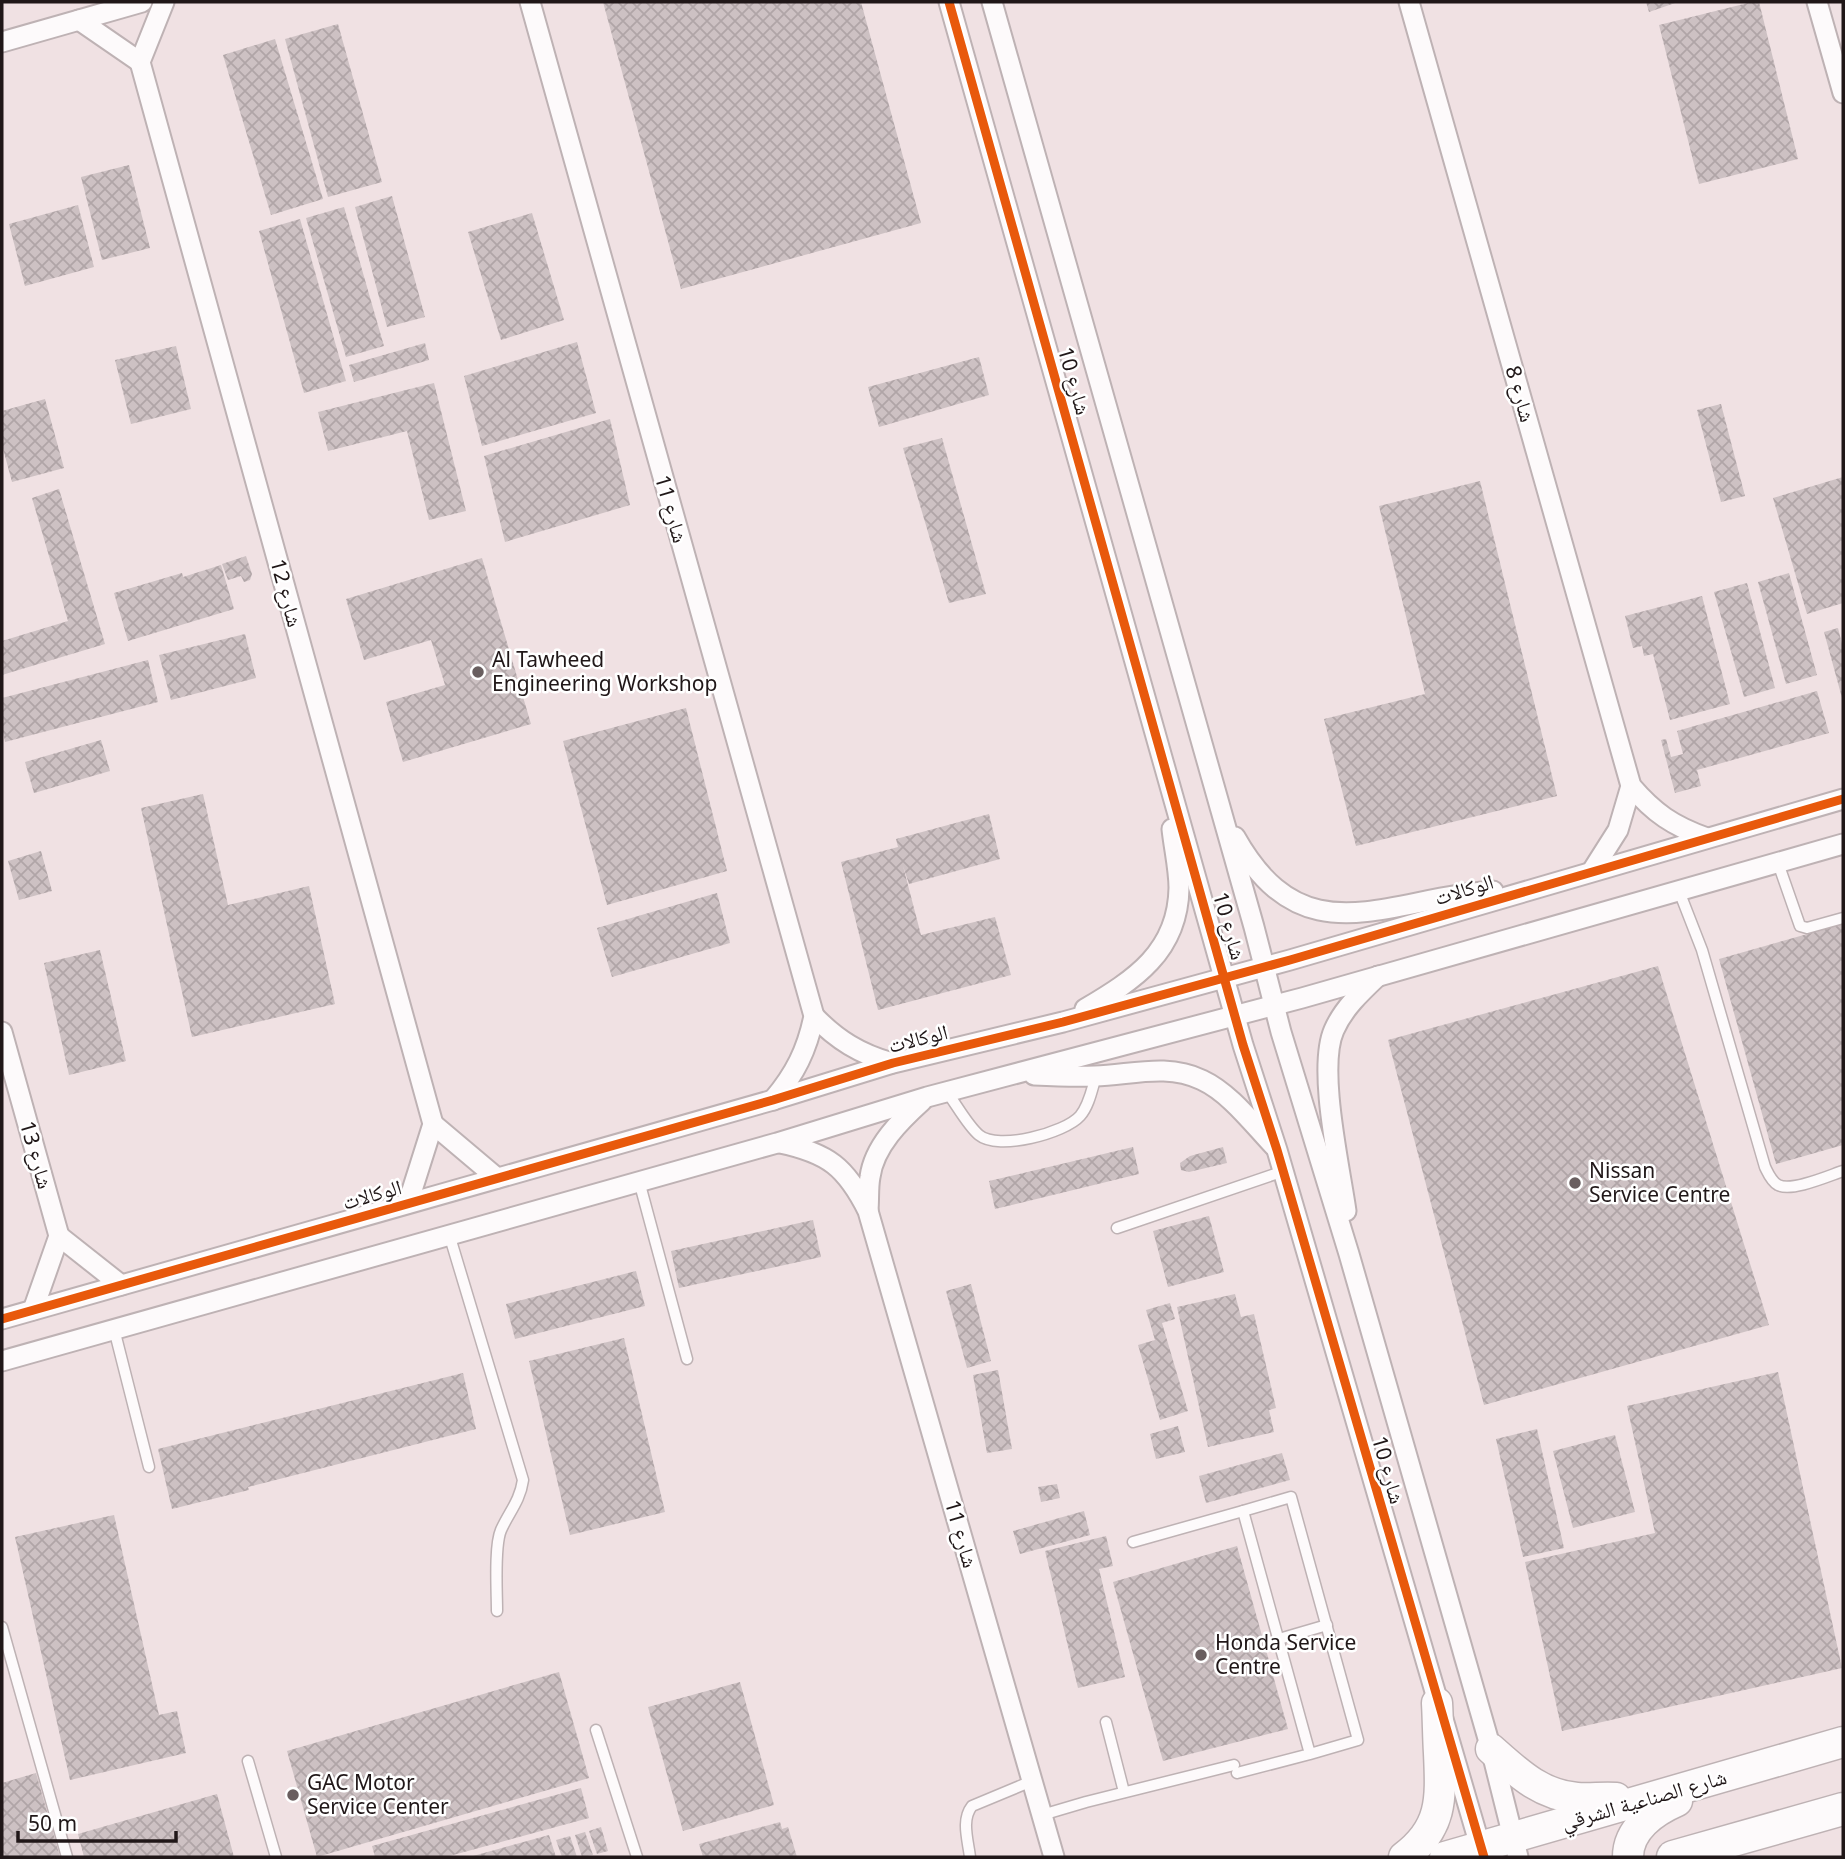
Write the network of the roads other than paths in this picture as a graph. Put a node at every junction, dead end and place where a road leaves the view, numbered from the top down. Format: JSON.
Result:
{"nodes":[{"id":1,"x":142,"y":2,"type":"edge"},
{"id":2,"x":164,"y":2,"type":"edge"},
{"id":3,"x":530,"y":2,"type":"edge"},
{"id":4,"x":949,"y":2,"type":"edge"},
{"id":5,"x":1409,"y":2,"type":"edge"},
{"id":6,"x":1818,"y":2,"type":"edge"},
{"id":7,"x":994,"y":5,"type":"edge"},
{"id":8,"x":79,"y":20,"type":"junction"},
{"id":9,"x":2,"y":42,"type":"edge"},
{"id":10,"x":140,"y":62,"type":"junction"},
{"id":11,"x":1843,"y":93,"type":"edge"},
{"id":12,"x":1164,"y":769,"type":"junction"},
{"id":13,"x":1631,"y":786,"type":"junction"},
{"id":14,"x":1843,"y":799,"type":"edge"},
{"id":15,"x":1221,"y":812,"type":"junction"},
{"id":16,"x":1707,"y":838,"type":"junction"},
{"id":17,"x":1843,"y":844,"type":"edge"},
{"id":18,"x":1778,"y":863,"type":"junction"},
{"id":19,"x":1592,"y":871,"type":"junction"},
{"id":20,"x":1528,"y":889,"type":"junction"},
{"id":21,"x":1679,"y":891,"type":"junction"},
{"id":22,"x":1843,"y":918,"type":"edge"},
{"id":23,"x":1264,"y":967,"type":"junction"},
{"id":24,"x":1380,"y":975,"type":"junction"},
{"id":25,"x":1226,"y":978,"type":"junction"},
{"id":26,"x":1274,"y":1004,"type":"junction"},
{"id":27,"x":1236,"y":1014,"type":"junction"},
{"id":28,"x":814,"y":1016,"type":"junction"},
{"id":29,"x":1063,"y":1022,"type":"junction"},
{"id":30,"x":2,"y":1032,"type":"edge"},
{"id":31,"x":893,"y":1063,"type":"junction"},
{"id":32,"x":1012,"y":1075,"type":"junction"},
{"id":33,"x":1096,"y":1076,"type":"junction"},
{"id":34,"x":946,"y":1092,"type":"junction"},
{"id":35,"x":927,"y":1097,"type":"junction"},
{"id":36,"x":773,"y":1100,"type":"junction"},
{"id":37,"x":433,"y":1124,"type":"junction"},
{"id":38,"x":777,"y":1143,"type":"junction"},
{"id":39,"x":1278,"y":1150,"type":"junction"},
{"id":40,"x":1284,"y":1171,"type":"junction"},
{"id":41,"x":1843,"y":1171,"type":"edge"},
{"id":42,"x":497,"y":1178,"type":"junction"},
{"id":43,"x":639,"y":1181,"type":"junction"},
{"id":44,"x":408,"y":1203,"type":"junction"},
{"id":45,"x":868,"y":1211,"type":"junction"},
{"id":46,"x":1117,"y":1228,"type":"dead end"},
{"id":47,"x":449,"y":1234,"type":"junction"},
{"id":48,"x":60,"y":1236,"type":"junction"},
{"id":49,"x":1349,"y":1254,"type":"junction"},
{"id":50,"x":121,"y":1285,"type":"junction"},
{"id":51,"x":33,"y":1310,"type":"junction"},
{"id":52,"x":2,"y":1319,"type":"edge"},
{"id":53,"x":113,"y":1328,"type":"junction"},
{"id":54,"x":687,"y":1359,"type":"dead end"},
{"id":55,"x":2,"y":1361,"type":"edge"},
{"id":56,"x":149,"y":1467,"type":"dead end"},
{"id":57,"x":1243,"y":1511,"type":"junction"},
{"id":58,"x":1133,"y":1542,"type":"dead end"},
{"id":59,"x":497,"y":1612,"type":"dead end"},
{"id":60,"x":1327,"y":1625,"type":"junction"},
{"id":61,"x":2,"y":1626,"type":"edge"},
{"id":62,"x":1279,"y":1639,"type":"junction"},
{"id":63,"x":1437,"y":1703,"type":"junction"},
{"id":64,"x":1106,"y":1722,"type":"dead end"},
{"id":65,"x":596,"y":1730,"type":"dead end"},
{"id":66,"x":1843,"y":1742,"type":"edge"},
{"id":67,"x":1491,"y":1749,"type":"junction"},
{"id":68,"x":1310,"y":1754,"type":"junction"},
{"id":69,"x":248,"y":1760,"type":"dead end"},
{"id":70,"x":1734,"y":1773,"type":"junction"},
{"id":71,"x":1032,"y":1781,"type":"junction"},
{"id":72,"x":1124,"y":1792,"type":"junction"},
{"id":73,"x":1644,"y":1800,"type":"junction"},
{"id":74,"x":1843,"y":1809,"type":"edge"},
{"id":75,"x":1042,"y":1815,"type":"junction"},
{"id":76,"x":1516,"y":1847,"type":"edge"},
{"id":77,"x":1482,"y":1852,"type":"edge"},
{"id":78,"x":68,"y":1857,"type":"edge"},
{"id":79,"x":276,"y":1857,"type":"edge"},
{"id":80,"x":637,"y":1857,"type":"edge"},
{"id":81,"x":970,"y":1857,"type":"edge"},
{"id":82,"x":1054,"y":1857,"type":"edge"},
{"id":83,"x":1404,"y":1857,"type":"edge"},
{"id":84,"x":1445,"y":1857,"type":"edge"},
{"id":85,"x":1628,"y":1857,"type":"edge"},
{"id":86,"x":1674,"y":1857,"type":"edge"}],
"edges":[{"from":1,"to":8,"type":"street"},
{"from":2,"to":10,"type":"street"},
{"from":3,"to":28,"type":"street","name":"شارع 11"},
{"from":4,"to":12,"type":"street","name":"شارع 10"},
{"from":5,"to":13,"type":"street","name":"شارع 8"},
{"from":6,"to":11,"type":"street"},
{"from":7,"to":15,"type":"street","name":"شارع 10"},
{"from":8,"to":9,"type":"street"},
{"from":8,"to":10,"type":"street"},
{"from":10,"to":37,"type":"street","name":"شارع 12"},
{"from":12,"to":25,"type":"street","name":"شارع 10"},
{"from":12,"to":29,"type":"street","name":"شارع 10"},
{"from":13,"to":16,"type":"street","name":"شارع 8"},
{"from":13,"to":19,"type":"street"},
{"from":14,"to":16,"type":"street","name":"الوكالات"},
{"from":15,"to":20,"type":"street","name":"الوكالات"},
{"from":15,"to":23,"type":"street","name":"شارع 10"},
{"from":16,"to":19,"type":"street","name":"الوكالات"},
{"from":17,"to":18,"type":"street"},
{"from":18,"to":21,"type":"street"},
{"from":18,"to":22,"type":"lane"},
{"from":19,"to":20,"type":"street","name":"الوكالات"},
{"from":20,"to":23,"type":"street","name":"الوكالات"},
{"from":21,"to":24,"type":"street"},
{"from":21,"to":41,"type":"lane"},
{"from":23,"to":25,"type":"street","name":"الوكالات"},
{"from":23,"to":26,"type":"street","name":"شارع 10"},
{"from":24,"to":26,"type":"street"},
{"from":24,"to":49,"type":"street","name":"شارع 10"},
{"from":25,"to":27,"type":"street","name":"شارع 10"},
{"from":25,"to":29,"type":"street","name":"الوكالات"},
{"from":26,"to":27,"type":"street"},
{"from":26,"to":49,"type":"street","name":"شارع 10"},
{"from":27,"to":32,"type":"street"},
{"from":27,"to":39,"type":"street","name":"شارع 10"},
{"from":28,"to":31,"type":"street"},
{"from":28,"to":36,"type":"street"},
{"from":29,"to":31,"type":"street","name":"الوكالات"},
{"from":30,"to":48,"type":"street","name":"شارع 13"},
{"from":31,"to":36,"type":"street","name":"الوكالات"},
{"from":32,"to":33,"type":"street"},
{"from":32,"to":34,"type":"street"},
{"from":33,"to":34,"type":"lane"},
{"from":33,"to":39,"type":"street"},
{"from":34,"to":35,"type":"street"},
{"from":35,"to":38,"type":"street"},
{"from":35,"to":45,"type":"street","name":"شارع 11"},
{"from":36,"to":42,"type":"street","name":"الوكالات"},
{"from":37,"to":42,"type":"street"},
{"from":37,"to":44,"type":"street"},
{"from":38,"to":43,"type":"street"},
{"from":38,"to":45,"type":"street","name":"شارع 11"},
{"from":39,"to":40,"type":"street","name":"شارع 10"},
{"from":40,"to":46,"type":"lane"},
{"from":40,"to":63,"type":"street","name":"شارع 10"},
{"from":42,"to":44,"type":"street","name":"الوكالات"},
{"from":43,"to":47,"type":"street"},
{"from":43,"to":54,"type":"lane"},
{"from":44,"to":50,"type":"street","name":"الوكالات"},
{"from":45,"to":71,"type":"street","name":"شارع 11"},
{"from":47,"to":53,"type":"street"},
{"from":47,"to":59,"type":"lane"},
{"from":48,"to":50,"type":"street"},
{"from":48,"to":51,"type":"street"},
{"from":49,"to":67,"type":"street","name":"شارع 10"},
{"from":50,"to":51,"type":"street","name":"الوكالات"},
{"from":51,"to":52,"type":"street","name":"الوكالات"},
{"from":53,"to":55,"type":"street"},
{"from":53,"to":56,"type":"lane"},
{"from":57,"to":58,"type":"lane"},
{"from":57,"to":60,"type":"lane"},
{"from":57,"to":62,"type":"lane"},
{"from":60,"to":62,"type":"lane"},
{"from":60,"to":68,"type":"lane"},
{"from":61,"to":78,"type":"lane"},
{"from":62,"to":68,"type":"lane"},
{"from":63,"to":77,"type":"street","name":"شارع 10"},
{"from":63,"to":83,"type":"main road"},
{"from":64,"to":72,"type":"lane"},
{"from":65,"to":80,"type":"lane"},
{"from":66,"to":70,"type":"main road","name":"شارع الصناعية الشرقي"},
{"from":67,"to":73,"type":"main road"},
{"from":67,"to":76,"type":"street","name":"شارع 10"},
{"from":68,"to":72,"type":"lane"},
{"from":69,"to":79,"type":"lane"},
{"from":70,"to":73,"type":"main road","name":"شارع الصناعية الشرقي"},
{"from":70,"to":85,"type":"main road"},
{"from":71,"to":75,"type":"street","name":"شارع 11"},
{"from":71,"to":81,"type":"lane"},
{"from":72,"to":75,"type":"lane"},
{"from":73,"to":76,"type":"main road","name":"شارع الصناعية الشرقي"},
{"from":74,"to":86,"type":"highway"},
{"from":75,"to":82,"type":"street","name":"شارع 11"},
{"from":76,"to":77,"type":"main road","name":"شارع الصناعية الشرقي"},
{"from":77,"to":84,"type":"main road","name":"شارع الصناعية الشرقي"}]}
